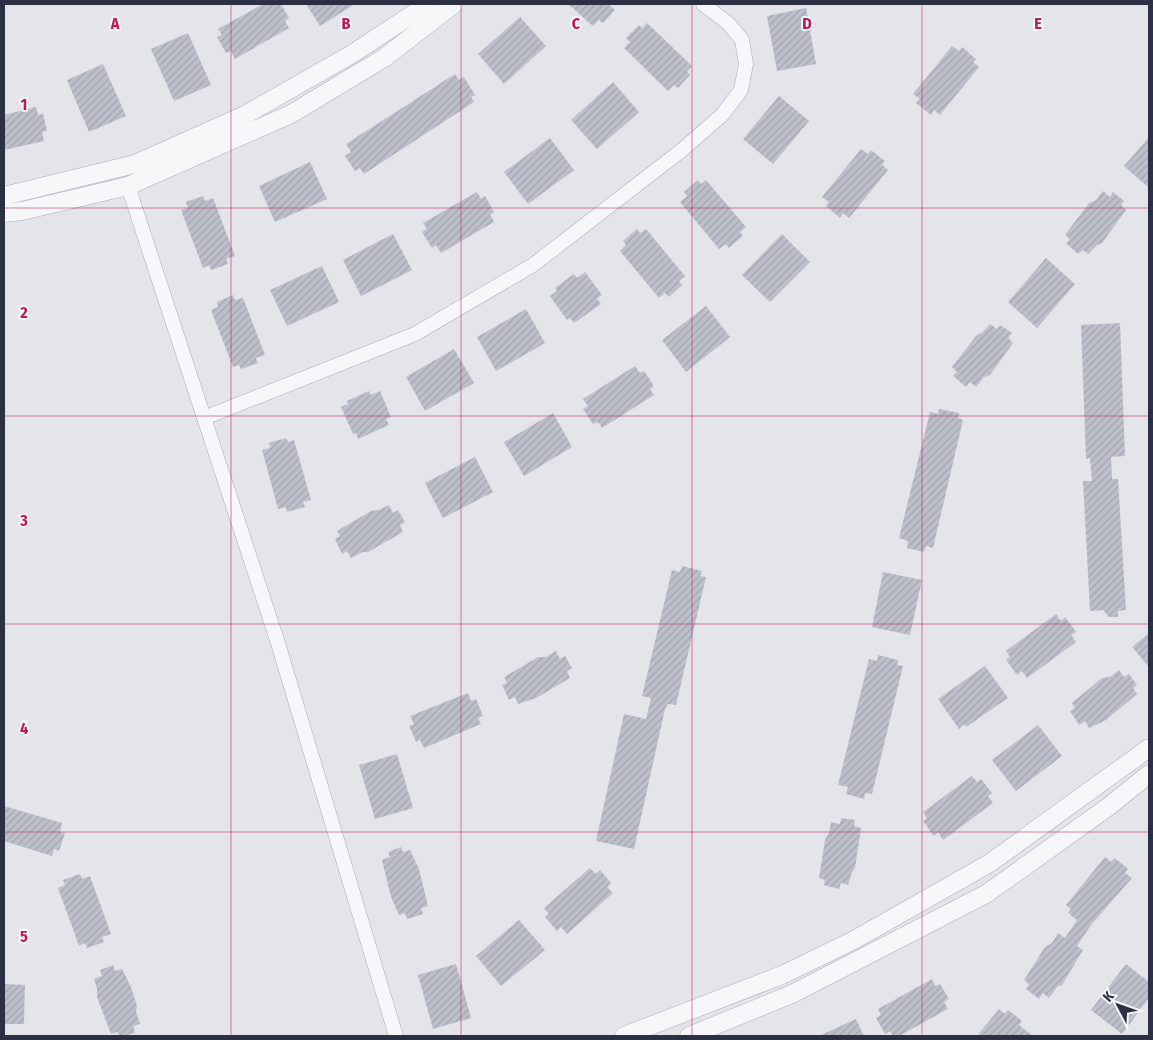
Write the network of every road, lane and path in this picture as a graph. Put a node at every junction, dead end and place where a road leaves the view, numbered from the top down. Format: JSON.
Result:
{"nodes":[{"id":1,"x":428,"y":4,"type":"edge"},
{"id":2,"x":454,"y":4,"type":"edge"},
{"id":3,"x":703,"y":4,"type":"edge"},
{"id":4,"x":128,"y":186,"type":"junction"},
{"id":5,"x":4,"y":196,"type":"edge"},
{"id":6,"x":4,"y":212,"type":"edge"},
{"id":7,"x":204,"y":418,"type":"junction"},
{"id":8,"x":1149,"y":748,"type":"edge"},
{"id":9,"x":1149,"y":774,"type":"edge"},
{"id":10,"x":396,"y":1036,"type":"edge"},
{"id":11,"x":624,"y":1036,"type":"edge"},
{"id":12,"x":689,"y":1036,"type":"edge"}],
"edges":[{"from":1,"to":5,"type":"street"},
{"from":2,"to":4,"type":"street"},
{"from":3,"to":7,"type":"street"},
{"from":4,"to":6,"type":"street"},
{"from":4,"to":7,"type":"street"},
{"from":7,"to":10,"type":"street"},
{"from":8,"to":11,"type":"street"},
{"from":9,"to":12,"type":"street"}]}
